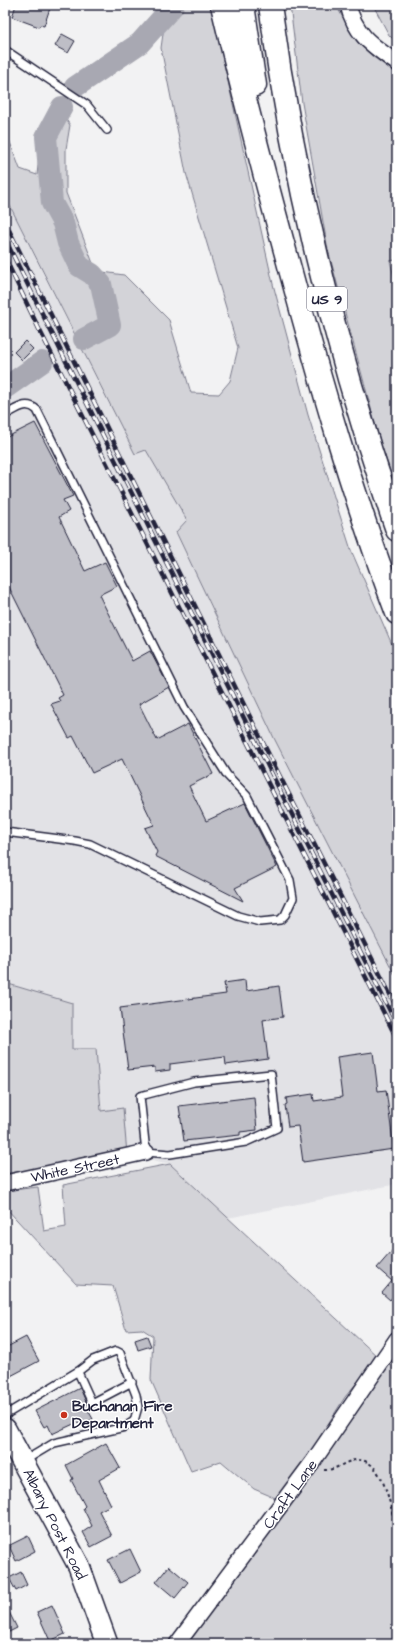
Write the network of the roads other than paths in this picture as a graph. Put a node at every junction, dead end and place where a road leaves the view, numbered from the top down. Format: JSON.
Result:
{"nodes":[{"id":1,"x":222,"y":5,"type":"edge"},
{"id":2,"x":243,"y":5,"type":"edge"},
{"id":3,"x":271,"y":5,"type":"edge"},
{"id":4,"x":348,"y":5,"type":"edge"},
{"id":5,"x":5,"y":50,"type":"edge"},
{"id":6,"x":397,"y":63,"type":"edge"},
{"id":7,"x":108,"y":130,"type":"dead end"},
{"id":8,"x":276,"y":217,"type":"junction"},
{"id":9,"x":5,"y":415,"type":"edge"},
{"id":10,"x":397,"y":530,"type":"edge"},
{"id":11,"x":397,"y":613,"type":"edge"},
{"id":12,"x":5,"y":832,"type":"edge"},
{"id":13,"x":146,"y":1152,"type":"junction"},
{"id":14,"x":5,"y":1183,"type":"edge"},
{"id":15,"x":397,"y":1339,"type":"edge"},
{"id":16,"x":78,"y":1372,"type":"junction"},
{"id":17,"x":132,"y":1382,"type":"junction"},
{"id":18,"x":5,"y":1415,"type":"edge"},
{"id":19,"x":5,"y":1429,"type":"edge"},
{"id":20,"x":23,"y":1462,"type":"junction"},
{"id":21,"x":107,"y":1644,"type":"edge"},
{"id":22,"x":177,"y":1644,"type":"edge"}],
"edges":[{"from":1,"to":8,"type":"highway"},
{"from":2,"to":8,"type":"highway","number":"US 9"},
{"from":3,"to":10,"type":"highway","number":"US 9"},
{"from":4,"to":6,"type":"street"},
{"from":5,"to":7,"type":"lane"},
{"from":8,"to":11,"type":"highway","number":"US 9"},
{"from":9,"to":12,"type":"lane"},
{"from":13,"to":13,"type":"lane"},
{"from":13,"to":14,"type":"street","name":"White Street"},
{"from":15,"to":22,"type":"street","name":"Craft Lane"},
{"from":16,"to":17,"type":"lane"},
{"from":16,"to":17,"type":"lane"},
{"from":16,"to":18,"type":"lane"},
{"from":17,"to":20,"type":"lane"},
{"from":19,"to":20,"type":"main road","name":"Albany Post Road"},
{"from":20,"to":21,"type":"main road","name":"Albany Post Road"}]}
